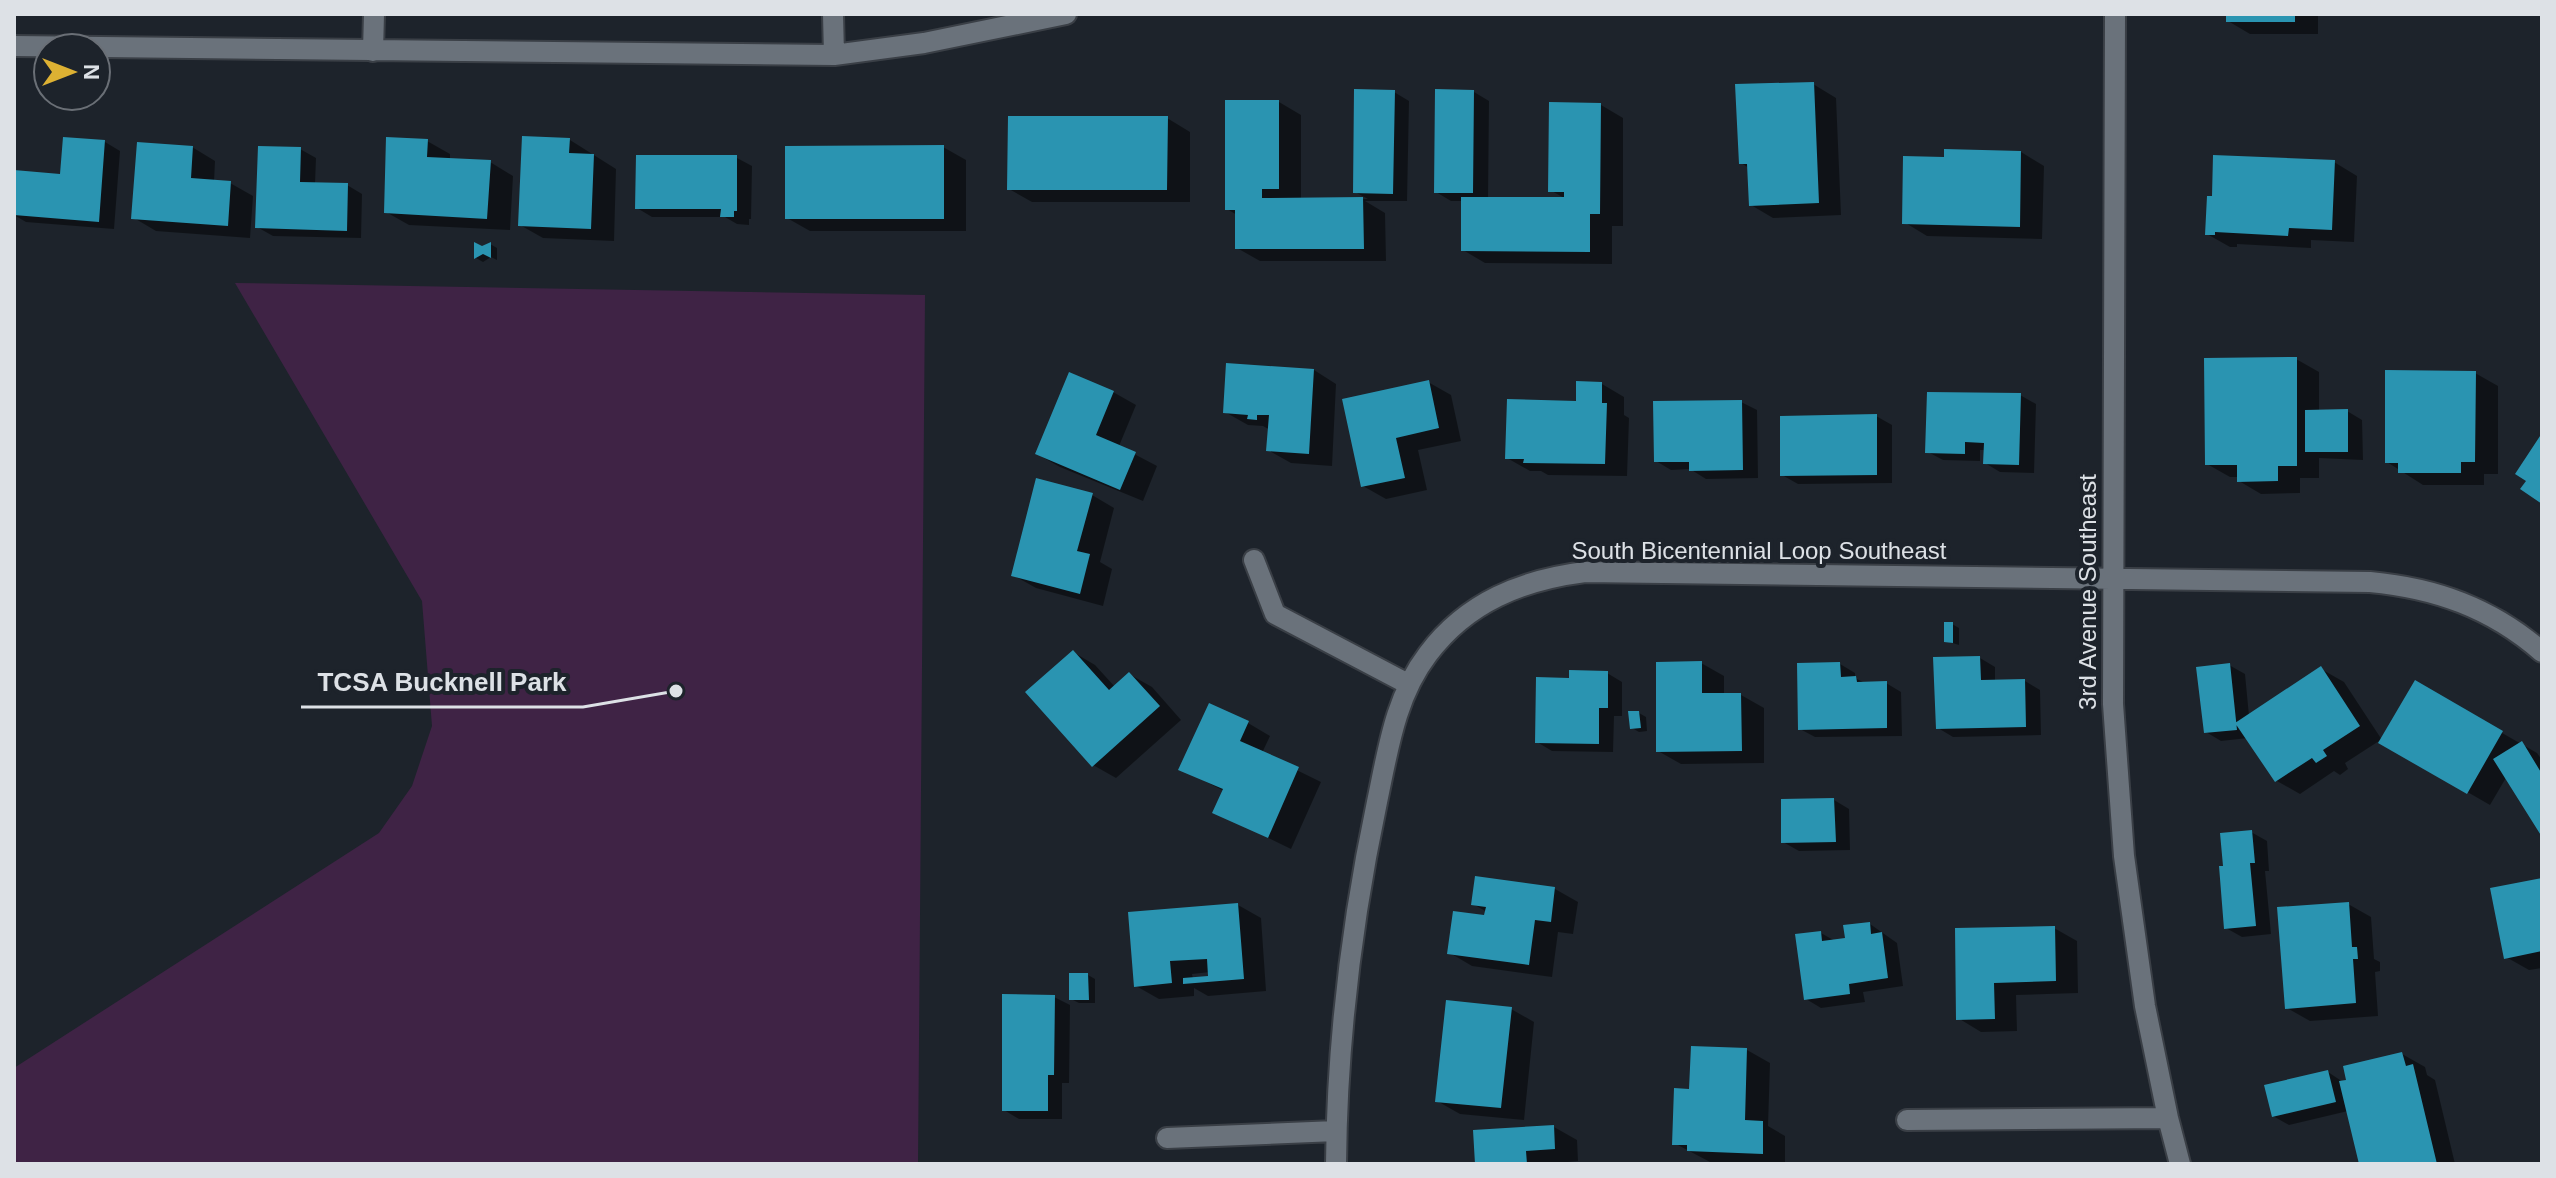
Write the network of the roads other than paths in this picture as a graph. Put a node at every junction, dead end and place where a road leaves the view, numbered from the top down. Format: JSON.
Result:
{"nodes":[{"id":1,"x":374,"y":14,"type":"edge"},
{"id":2,"x":833,"y":14,"type":"edge"},
{"id":3,"x":1066,"y":14,"type":"edge"},
{"id":4,"x":2115,"y":14,"type":"edge"},
{"id":5,"x":14,"y":46,"type":"edge"},
{"id":6,"x":373,"y":51,"type":"junction"},
{"id":7,"x":834,"y":55,"type":"junction"},
{"id":8,"x":1254,"y":560,"type":"dead end"},
{"id":9,"x":2111,"y":579,"type":"junction"},
{"id":10,"x":2542,"y":652,"type":"edge"},
{"id":11,"x":1408,"y":684,"type":"junction"},
{"id":12,"x":2168,"y":1118,"type":"junction"},
{"id":13,"x":1907,"y":1120,"type":"dead end"},
{"id":14,"x":1336,"y":1131,"type":"junction"},
{"id":15,"x":1167,"y":1138,"type":"dead end"},
{"id":16,"x":1336,"y":1164,"type":"edge"},
{"id":17,"x":2180,"y":1164,"type":"edge"}],
"edges":[{"from":1,"to":6,"type":"street"},
{"from":2,"to":7,"type":"street"},
{"from":3,"to":7,"type":"street"},
{"from":4,"to":9,"type":"street","name":"3rd Avenue Southeast"},
{"from":5,"to":6,"type":"street"},
{"from":6,"to":7,"type":"street"},
{"from":8,"to":11,"type":"street"},
{"from":9,"to":10,"type":"street","name":"South Bicentennial Loop Southeast"},
{"from":9,"to":11,"type":"street","name":"South Bicentennial Loop Southeast"},
{"from":9,"to":12,"type":"street","name":"3rd Avenue Southeast"},
{"from":11,"to":14,"type":"street","name":"South Bicentennial Loop Southeast"},
{"from":12,"to":13,"type":"street"},
{"from":12,"to":17,"type":"street","name":"3rd Avenue Southeast"},
{"from":14,"to":15,"type":"street"},
{"from":14,"to":16,"type":"street","name":"South Bicentennial Loop Southeast"}]}
